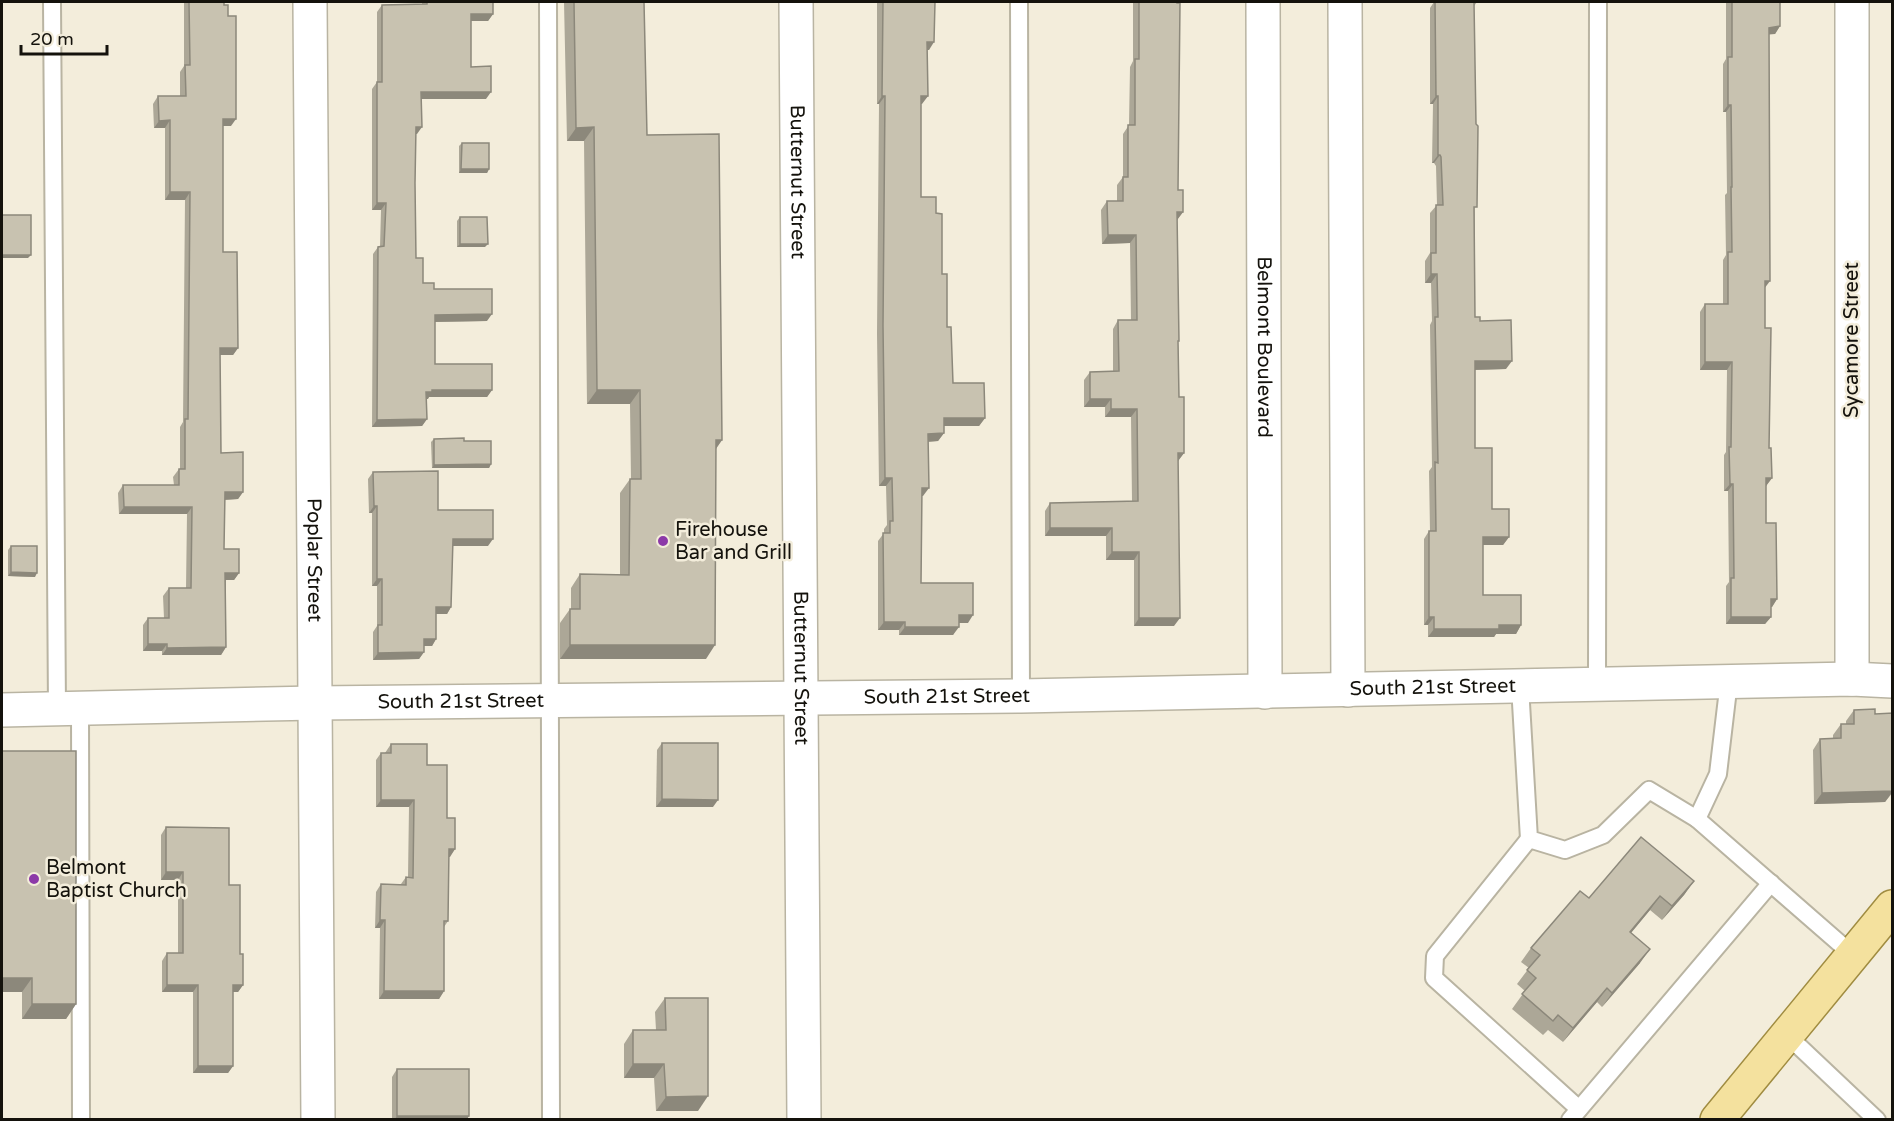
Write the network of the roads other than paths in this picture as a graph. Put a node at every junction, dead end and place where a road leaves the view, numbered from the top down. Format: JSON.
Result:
{"nodes":[{"id":1,"x":52,"y":2,"type":"edge"},
{"id":2,"x":310,"y":2,"type":"edge"},
{"id":3,"x":548,"y":2,"type":"edge"},
{"id":4,"x":796,"y":2,"type":"edge"},
{"id":5,"x":1019,"y":2,"type":"edge"},
{"id":6,"x":1263,"y":2,"type":"edge"},
{"id":7,"x":1345,"y":2,"type":"edge"},
{"id":8,"x":1598,"y":2,"type":"edge"},
{"id":9,"x":1852,"y":2,"type":"edge"},
{"id":10,"x":1852,"y":679,"type":"junction"},
{"id":11,"x":1729,"y":681,"type":"junction"},
{"id":12,"x":1893,"y":681,"type":"edge"},
{"id":13,"x":1597,"y":684,"type":"junction"},
{"id":14,"x":1520,"y":686,"type":"junction"},
{"id":15,"x":1348,"y":690,"type":"junction"},
{"id":16,"x":1265,"y":692,"type":"junction"},
{"id":17,"x":1021,"y":696,"type":"junction"},
{"id":18,"x":801,"y":699,"type":"junction"},
{"id":19,"x":550,"y":701,"type":"junction"},
{"id":20,"x":315,"y":703,"type":"junction"},
{"id":21,"x":69,"y":708,"type":"junction"},
{"id":22,"x":2,"y":710,"type":"edge"},
{"id":23,"x":1698,"y":819,"type":"junction"},
{"id":24,"x":1529,"y":839,"type":"junction"},
{"id":25,"x":1771,"y":883,"type":"junction"},
{"id":26,"x":1893,"y":907,"type":"edge"},
{"id":27,"x":1853,"y":955,"type":"junction"},
{"id":28,"x":1787,"y":1035,"type":"junction"},
{"id":29,"x":1575,"y":1114,"type":"edge"},
{"id":30,"x":81,"y":1119,"type":"edge"},
{"id":31,"x":318,"y":1119,"type":"edge"},
{"id":32,"x":551,"y":1119,"type":"edge"},
{"id":33,"x":804,"y":1119,"type":"edge"},
{"id":34,"x":1717,"y":1119,"type":"edge"},
{"id":35,"x":1877,"y":1119,"type":"edge"}],
"edges":[{"from":1,"to":21,"type":"lane"},
{"from":2,"to":20,"type":"street","name":"Poplar Street"},
{"from":3,"to":19,"type":"lane"},
{"from":4,"to":18,"type":"street","name":"Butternut Street"},
{"from":5,"to":17,"type":"lane"},
{"from":6,"to":16,"type":"street","name":"Belmont Boulevard"},
{"from":7,"to":15,"type":"street"},
{"from":8,"to":13,"type":"lane"},
{"from":9,"to":10,"type":"street","name":"Sycamore Street"},
{"from":10,"to":11,"type":"street","name":"South 21st Street"},
{"from":10,"to":12,"type":"street","name":"South 21st Street"},
{"from":11,"to":13,"type":"street","name":"South 21st Street"},
{"from":11,"to":23,"type":"lane"},
{"from":13,"to":14,"type":"street","name":"South 21st Street"},
{"from":14,"to":15,"type":"street","name":"South 21st Street"},
{"from":14,"to":24,"type":"lane"},
{"from":15,"to":16,"type":"street","name":"South 21st Street"},
{"from":16,"to":17,"type":"street","name":"South 21st Street"},
{"from":17,"to":18,"type":"street","name":"South 21st Street"},
{"from":18,"to":19,"type":"street","name":"South 21st Street"},
{"from":18,"to":33,"type":"street","name":"Butternut Street"},
{"from":19,"to":20,"type":"street","name":"South 21st Street"},
{"from":19,"to":32,"type":"lane"},
{"from":20,"to":21,"type":"street","name":"South 21st Street"},
{"from":20,"to":31,"type":"street","name":"Poplar Street"},
{"from":21,"to":22,"type":"street","name":"South 21st Street"},
{"from":21,"to":30,"type":"lane"},
{"from":23,"to":24,"type":"lane"},
{"from":23,"to":25,"type":"lane"},
{"from":24,"to":29,"type":"lane"},
{"from":25,"to":27,"type":"lane"},
{"from":25,"to":29,"type":"lane"},
{"from":26,"to":27,"type":"main road"},
{"from":27,"to":28,"type":"main road"},
{"from":28,"to":34,"type":"main road"},
{"from":28,"to":35,"type":"lane"}]}
